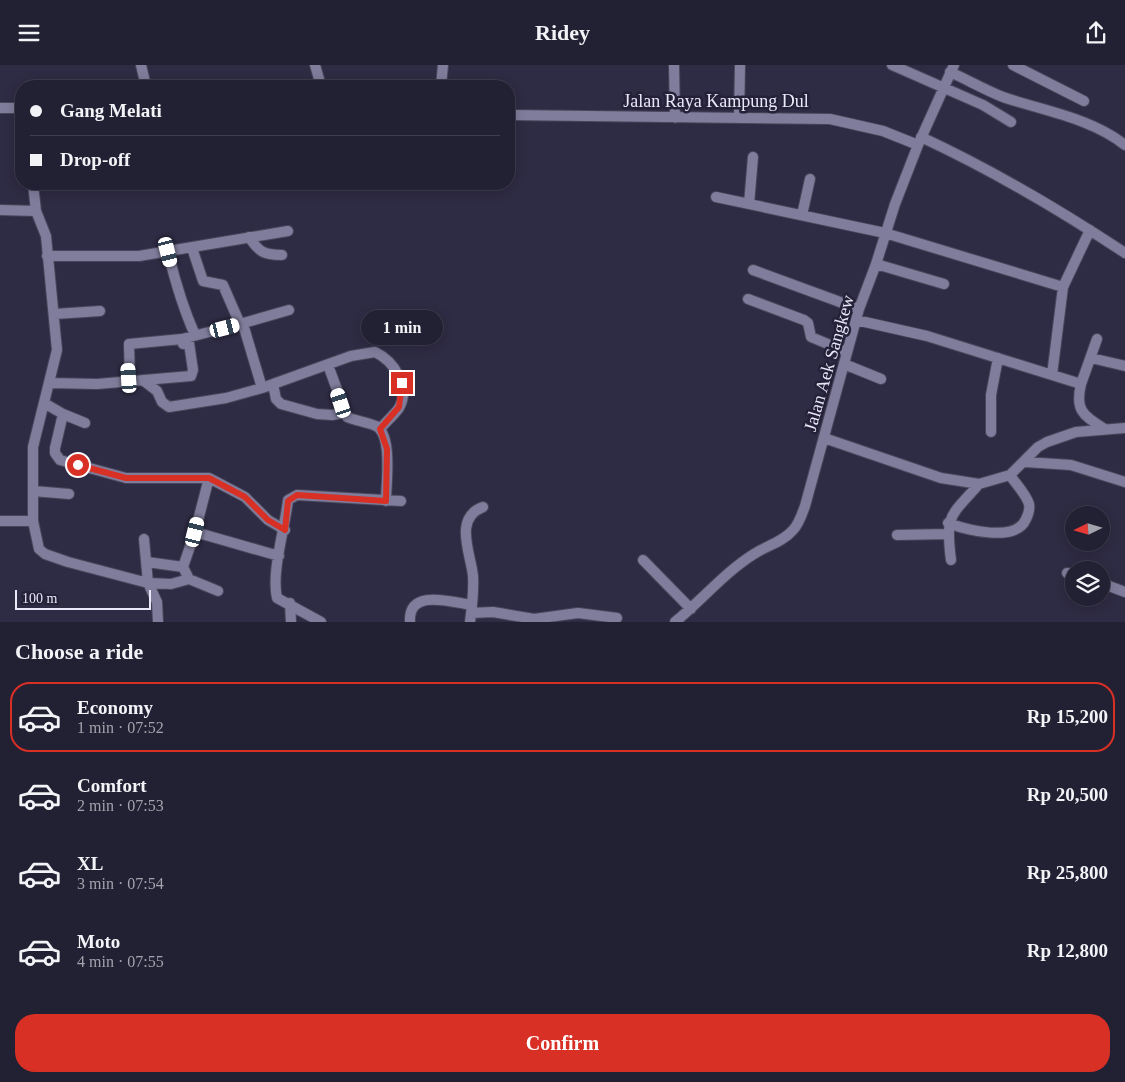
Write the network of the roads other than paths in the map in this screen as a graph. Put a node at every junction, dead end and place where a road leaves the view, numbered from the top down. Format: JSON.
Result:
{"nodes":[{"id":1,"x":141,"y":65,"type":"edge"},
{"id":2,"x":315,"y":65,"type":"edge"},
{"id":3,"x":443,"y":65,"type":"edge"},
{"id":4,"x":674,"y":65,"type":"edge"},
{"id":5,"x":740,"y":65,"type":"edge"},
{"id":6,"x":892,"y":65,"type":"edge"},
{"id":7,"x":1013,"y":65,"type":"edge"},
{"id":8,"x":952,"y":69,"type":"edge"},
{"id":9,"x":145,"y":80,"type":"edge"},
{"id":10,"x":319,"y":80,"type":"edge"},
{"id":11,"x":442,"y":80,"type":"edge"},
{"id":12,"x":943,"y":88,"type":"junction"},
{"id":13,"x":1002,"y":96,"type":"junction"},
{"id":14,"x":1084,"y":101,"type":"dead end"},
{"id":15,"x":983,"y":105,"type":"junction"},
{"id":16,"x":0,"y":108,"type":"edge"},
{"id":17,"x":15,"y":108,"type":"edge"},
{"id":18,"x":515,"y":115,"type":"edge"},
{"id":19,"x":675,"y":118,"type":"junction"},
{"id":20,"x":739,"y":118,"type":"junction"},
{"id":21,"x":1011,"y":122,"type":"dead end"},
{"id":22,"x":920,"y":141,"type":"junction"},
{"id":23,"x":1125,"y":145,"type":"edge"},
{"id":24,"x":753,"y":157,"type":"dead end"},
{"id":25,"x":810,"y":179,"type":"dead end"},
{"id":26,"x":34,"y":190,"type":"edge"},
{"id":27,"x":716,"y":197,"type":"dead end"},
{"id":28,"x":749,"y":204,"type":"junction"},
{"id":29,"x":0,"y":210,"type":"edge"},
{"id":30,"x":36,"y":211,"type":"junction"},
{"id":31,"x":802,"y":215,"type":"junction"},
{"id":32,"x":1090,"y":230,"type":"junction"},
{"id":33,"x":288,"y":231,"type":"dead end"},
{"id":34,"x":885,"y":233,"type":"junction"},
{"id":35,"x":249,"y":237,"type":"junction"},
{"id":36,"x":192,"y":248,"type":"junction"},
{"id":37,"x":168,"y":252,"type":"junction"},
{"id":38,"x":1125,"y":253,"type":"edge"},
{"id":39,"x":282,"y":255,"type":"dead end"},
{"id":40,"x":47,"y":256,"type":"junction"},
{"id":41,"x":876,"y":264,"type":"junction"},
{"id":42,"x":753,"y":270,"type":"dead end"},
{"id":43,"x":944,"y":285,"type":"dead end"},
{"id":44,"x":1063,"y":287,"type":"junction"},
{"id":45,"x":748,"y":299,"type":"dead end"},
{"id":46,"x":859,"y":309,"type":"junction"},
{"id":47,"x":289,"y":310,"type":"dead end"},
{"id":48,"x":100,"y":311,"type":"dead end"},
{"id":49,"x":55,"y":313,"type":"junction"},
{"id":50,"x":856,"y":320,"type":"junction"},
{"id":51,"x":241,"y":324,"type":"junction"},
{"id":52,"x":195,"y":335,"type":"junction"},
{"id":53,"x":182,"y":339,"type":"junction"},
{"id":54,"x":1097,"y":339,"type":"dead end"},
{"id":55,"x":847,"y":352,"type":"junction"},
{"id":56,"x":998,"y":358,"type":"junction"},
{"id":57,"x":1091,"y":358,"type":"junction"},
{"id":58,"x":844,"y":364,"type":"junction"},
{"id":59,"x":328,"y":365,"type":"junction"},
{"id":60,"x":1125,"y":366,"type":"edge"},
{"id":61,"x":1052,"y":375,"type":"junction"},
{"id":62,"x":881,"y":379,"type":"dead end"},
{"id":63,"x":144,"y":381,"type":"junction"},
{"id":64,"x":130,"y":382,"type":"junction"},
{"id":65,"x":50,"y":383,"type":"junction"},
{"id":66,"x":273,"y":384,"type":"junction"},
{"id":67,"x":1081,"y":384,"type":"junction"},
{"id":68,"x":262,"y":388,"type":"junction"},
{"id":69,"x":44,"y":403,"type":"junction"},
{"id":70,"x":63,"y":413,"type":"junction"},
{"id":71,"x":344,"y":413,"type":"junction"},
{"id":72,"x":85,"y":423,"type":"dead end"},
{"id":73,"x":1102,"y":428,"type":"junction"},
{"id":74,"x":1125,"y":428,"type":"edge"},
{"id":75,"x":380,"y":429,"type":"junction"},
{"id":76,"x":990,"y":433,"type":"dead end"},
{"id":77,"x":824,"y":438,"type":"junction"},
{"id":78,"x":1025,"y":462,"type":"junction"},
{"id":79,"x":1010,"y":475,"type":"junction"},
{"id":80,"x":209,"y":478,"type":"junction"},
{"id":81,"x":1125,"y":481,"type":"edge"},
{"id":82,"x":979,"y":484,"type":"junction"},
{"id":83,"x":33,"y":491,"type":"junction"},
{"id":84,"x":70,"y":495,"type":"dead end"},
{"id":85,"x":386,"y":501,"type":"junction"},
{"id":86,"x":401,"y":501,"type":"dead end"},
{"id":87,"x":483,"y":507,"type":"dead end"},
{"id":88,"x":0,"y":521,"type":"edge"},
{"id":89,"x":33,"y":521,"type":"junction"},
{"id":90,"x":948,"y":523,"type":"junction"},
{"id":91,"x":285,"y":530,"type":"junction"},
{"id":92,"x":195,"y":532,"type":"junction"},
{"id":93,"x":897,"y":535,"type":"dead end"},
{"id":94,"x":948,"y":535,"type":"junction"},
{"id":95,"x":144,"y":539,"type":"dead end"},
{"id":96,"x":279,"y":557,"type":"junction"},
{"id":97,"x":643,"y":560,"type":"dead end"},
{"id":98,"x":951,"y":560,"type":"dead end"},
{"id":99,"x":147,"y":562,"type":"junction"},
{"id":100,"x":183,"y":567,"type":"junction"},
{"id":101,"x":189,"y":579,"type":"junction"},
{"id":102,"x":148,"y":583,"type":"junction"},
{"id":103,"x":1110,"y":586,"type":"edge"},
{"id":104,"x":218,"y":591,"type":"dead end"},
{"id":105,"x":1125,"y":592,"type":"edge"},
{"id":106,"x":290,"y":603,"type":"junction"},
{"id":107,"x":691,"y":609,"type":"junction"},
{"id":108,"x":471,"y":613,"type":"edge"},
{"id":109,"x":617,"y":617,"type":"dead end"},
{"id":110,"x":158,"y":622,"type":"edge"},
{"id":111,"x":291,"y":622,"type":"edge"},
{"id":112,"x":321,"y":622,"type":"edge"},
{"id":113,"x":410,"y":622,"type":"edge"},
{"id":114,"x":675,"y":622,"type":"edge"}],
"edges":[{"from":1,"to":9,"type":"street"},
{"from":2,"to":10,"type":"street"},
{"from":3,"to":11,"type":"street"},
{"from":4,"to":19,"type":"street"},
{"from":5,"to":20,"type":"street"},
{"from":6,"to":12,"type":"street"},
{"from":7,"to":14,"type":"street"},
{"from":8,"to":12,"type":"street","name":"Jalan Aek Sangkew"},
{"from":8,"to":13,"type":"street"},
{"from":12,"to":15,"type":"street"},
{"from":12,"to":22,"type":"street","name":"Jalan Aek Sangkew"},
{"from":13,"to":15,"type":"street"},
{"from":13,"to":23,"type":"street"},
{"from":15,"to":21,"type":"street"},
{"from":16,"to":17,"type":"street"},
{"from":18,"to":19,"type":"street","name":"Jalan Raya Kampung Dul"},
{"from":19,"to":20,"type":"street","name":"Jalan Raya Kampung Dul"},
{"from":20,"to":22,"type":"street","name":"Jalan Raya Kampung Dul"},
{"from":22,"to":32,"type":"street","name":"Jalan Raya Kampung Dul"},
{"from":22,"to":34,"type":"street","name":"Jalan Aek Sangkew"},
{"from":24,"to":28,"type":"street"},
{"from":25,"to":31,"type":"street"},
{"from":26,"to":30,"type":"street"},
{"from":27,"to":28,"type":"street"},
{"from":28,"to":31,"type":"street"},
{"from":29,"to":30,"type":"street"},
{"from":30,"to":40,"type":"street"},
{"from":31,"to":34,"type":"street"},
{"from":32,"to":38,"type":"street","name":"Jalan Raya Kampung Dul"},
{"from":32,"to":44,"type":"street"},
{"from":33,"to":35,"type":"street"},
{"from":34,"to":41,"type":"street","name":"Jalan Aek Sangkew"},
{"from":34,"to":44,"type":"street"},
{"from":35,"to":36,"type":"street"},
{"from":35,"to":39,"type":"street"},
{"from":36,"to":37,"type":"street"},
{"from":36,"to":51,"type":"street"},
{"from":37,"to":40,"type":"street"},
{"from":37,"to":52,"type":"street"},
{"from":40,"to":49,"type":"street"},
{"from":41,"to":43,"type":"street"},
{"from":41,"to":46,"type":"street","name":"Jalan Aek Sangkew"},
{"from":42,"to":46,"type":"street"},
{"from":44,"to":61,"type":"street"},
{"from":45,"to":55,"type":"street"},
{"from":46,"to":50,"type":"street","name":"Jalan Aek Sangkew"},
{"from":47,"to":51,"type":"street"},
{"from":48,"to":49,"type":"street"},
{"from":49,"to":65,"type":"street"},
{"from":50,"to":55,"type":"street","name":"Jalan Aek Sangkew"},
{"from":50,"to":56,"type":"street"},
{"from":51,"to":52,"type":"street"},
{"from":51,"to":68,"type":"street"},
{"from":52,"to":53,"type":"street"},
{"from":53,"to":63,"type":"street"},
{"from":53,"to":64,"type":"street"},
{"from":54,"to":57,"type":"street"},
{"from":55,"to":58,"type":"street","name":"Jalan Aek Sangkew"},
{"from":56,"to":61,"type":"street"},
{"from":56,"to":76,"type":"street"},
{"from":57,"to":60,"type":"street"},
{"from":57,"to":67,"type":"street"},
{"from":58,"to":62,"type":"street"},
{"from":58,"to":77,"type":"street","name":"Jalan Aek Sangkew"},
{"from":59,"to":66,"type":"street"},
{"from":59,"to":71,"type":"street"},
{"from":59,"to":75,"type":"street"},
{"from":61,"to":67,"type":"street"},
{"from":63,"to":64,"type":"street"},
{"from":63,"to":68,"type":"street"},
{"from":64,"to":65,"type":"street"},
{"from":65,"to":69,"type":"street"},
{"from":66,"to":68,"type":"street"},
{"from":66,"to":71,"type":"street"},
{"from":67,"to":73,"type":"street"},
{"from":69,"to":70,"type":"street"},
{"from":69,"to":83,"type":"street"},
{"from":70,"to":72,"type":"street"},
{"from":70,"to":80,"type":"street"},
{"from":71,"to":75,"type":"street"},
{"from":73,"to":74,"type":"street"},
{"from":73,"to":78,"type":"street"},
{"from":75,"to":85,"type":"street"},
{"from":77,"to":82,"type":"street"},
{"from":77,"to":107,"type":"street","name":"Jalan Aek Sangkew"},
{"from":78,"to":79,"type":"street"},
{"from":78,"to":81,"type":"street"},
{"from":79,"to":82,"type":"street"},
{"from":79,"to":90,"type":"street"},
{"from":80,"to":91,"type":"street"},
{"from":80,"to":92,"type":"street"},
{"from":82,"to":90,"type":"street"},
{"from":83,"to":84,"type":"street"},
{"from":83,"to":89,"type":"street"},
{"from":85,"to":86,"type":"street"},
{"from":85,"to":91,"type":"street"},
{"from":87,"to":108,"type":"street"},
{"from":88,"to":89,"type":"street"},
{"from":89,"to":102,"type":"street"},
{"from":90,"to":94,"type":"street"},
{"from":91,"to":96,"type":"street"},
{"from":92,"to":96,"type":"street"},
{"from":92,"to":100,"type":"street"},
{"from":93,"to":94,"type":"street"},
{"from":94,"to":98,"type":"street"},
{"from":95,"to":99,"type":"street"},
{"from":96,"to":106,"type":"street"},
{"from":97,"to":107,"type":"street"},
{"from":99,"to":100,"type":"street"},
{"from":99,"to":102,"type":"street"},
{"from":100,"to":101,"type":"street"},
{"from":101,"to":102,"type":"street"},
{"from":101,"to":104,"type":"street"},
{"from":102,"to":110,"type":"street"},
{"from":103,"to":105,"type":"street"},
{"from":106,"to":111,"type":"street"},
{"from":106,"to":112,"type":"street"},
{"from":107,"to":114,"type":"street","name":"Jalan Aek Sangkew"},
{"from":108,"to":109,"type":"street"},
{"from":108,"to":113,"type":"street"}]}
